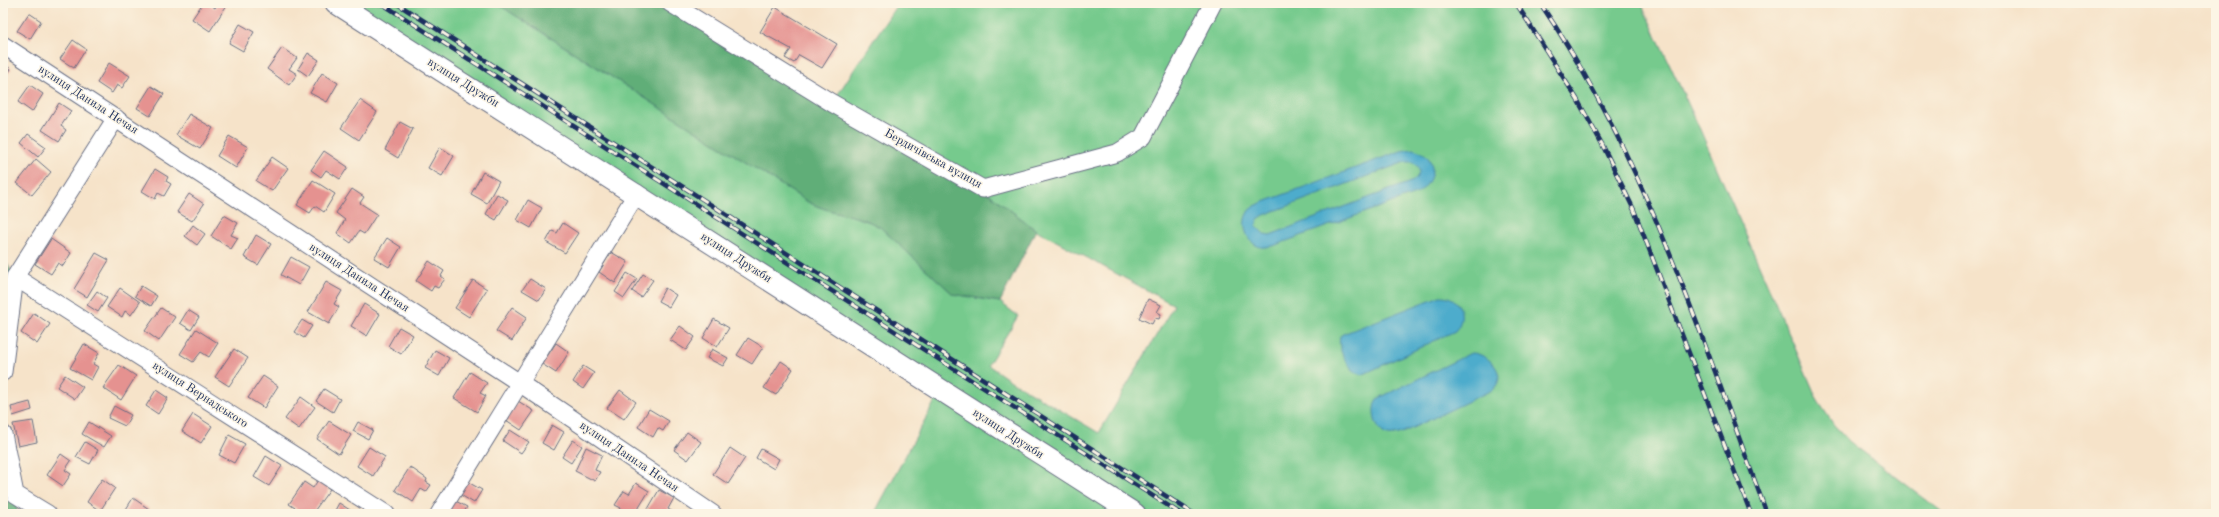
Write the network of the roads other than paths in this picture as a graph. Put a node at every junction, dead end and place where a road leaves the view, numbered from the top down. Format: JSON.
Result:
{"nodes":[{"id":1,"x":336,"y":3,"type":"edge"},
{"id":2,"x":670,"y":3,"type":"edge"},
{"id":3,"x":1213,"y":3,"type":"edge"},
{"id":4,"x":3,"y":44,"type":"edge"},
{"id":5,"x":116,"y":118,"type":"junction"},
{"id":6,"x":636,"y":193,"type":"junction"},
{"id":7,"x":15,"y":277,"type":"junction"},
{"id":8,"x":3,"y":372,"type":"edge"},
{"id":9,"x":518,"y":382,"type":"junction"},
{"id":10,"x":3,"y":434,"type":"edge"},
{"id":11,"x":48,"y":514,"type":"edge"},
{"id":12,"x":386,"y":514,"type":"edge"},
{"id":13,"x":439,"y":514,"type":"edge"},
{"id":14,"x":713,"y":514,"type":"edge"},
{"id":15,"x":1135,"y":514,"type":"edge"}],
"edges":[{"from":1,"to":6,"type":"street","name":"вулиця Дружби"},
{"from":2,"to":3,"type":"street","name":"Бердичівська вулиця"},
{"from":4,"to":5,"type":"street","name":"вулиця Данила Нечая"},
{"from":5,"to":7,"type":"street"},
{"from":5,"to":9,"type":"street","name":"вулиця Данила Нечая"},
{"from":6,"to":9,"type":"street"},
{"from":6,"to":15,"type":"street","name":"вулиця Дружби"},
{"from":7,"to":8,"type":"street"},
{"from":7,"to":12,"type":"street","name":"вулиця Вернадського"},
{"from":9,"to":13,"type":"street"},
{"from":9,"to":14,"type":"street","name":"вулиця Данила Нечая"},
{"from":10,"to":11,"type":"street"}]}
